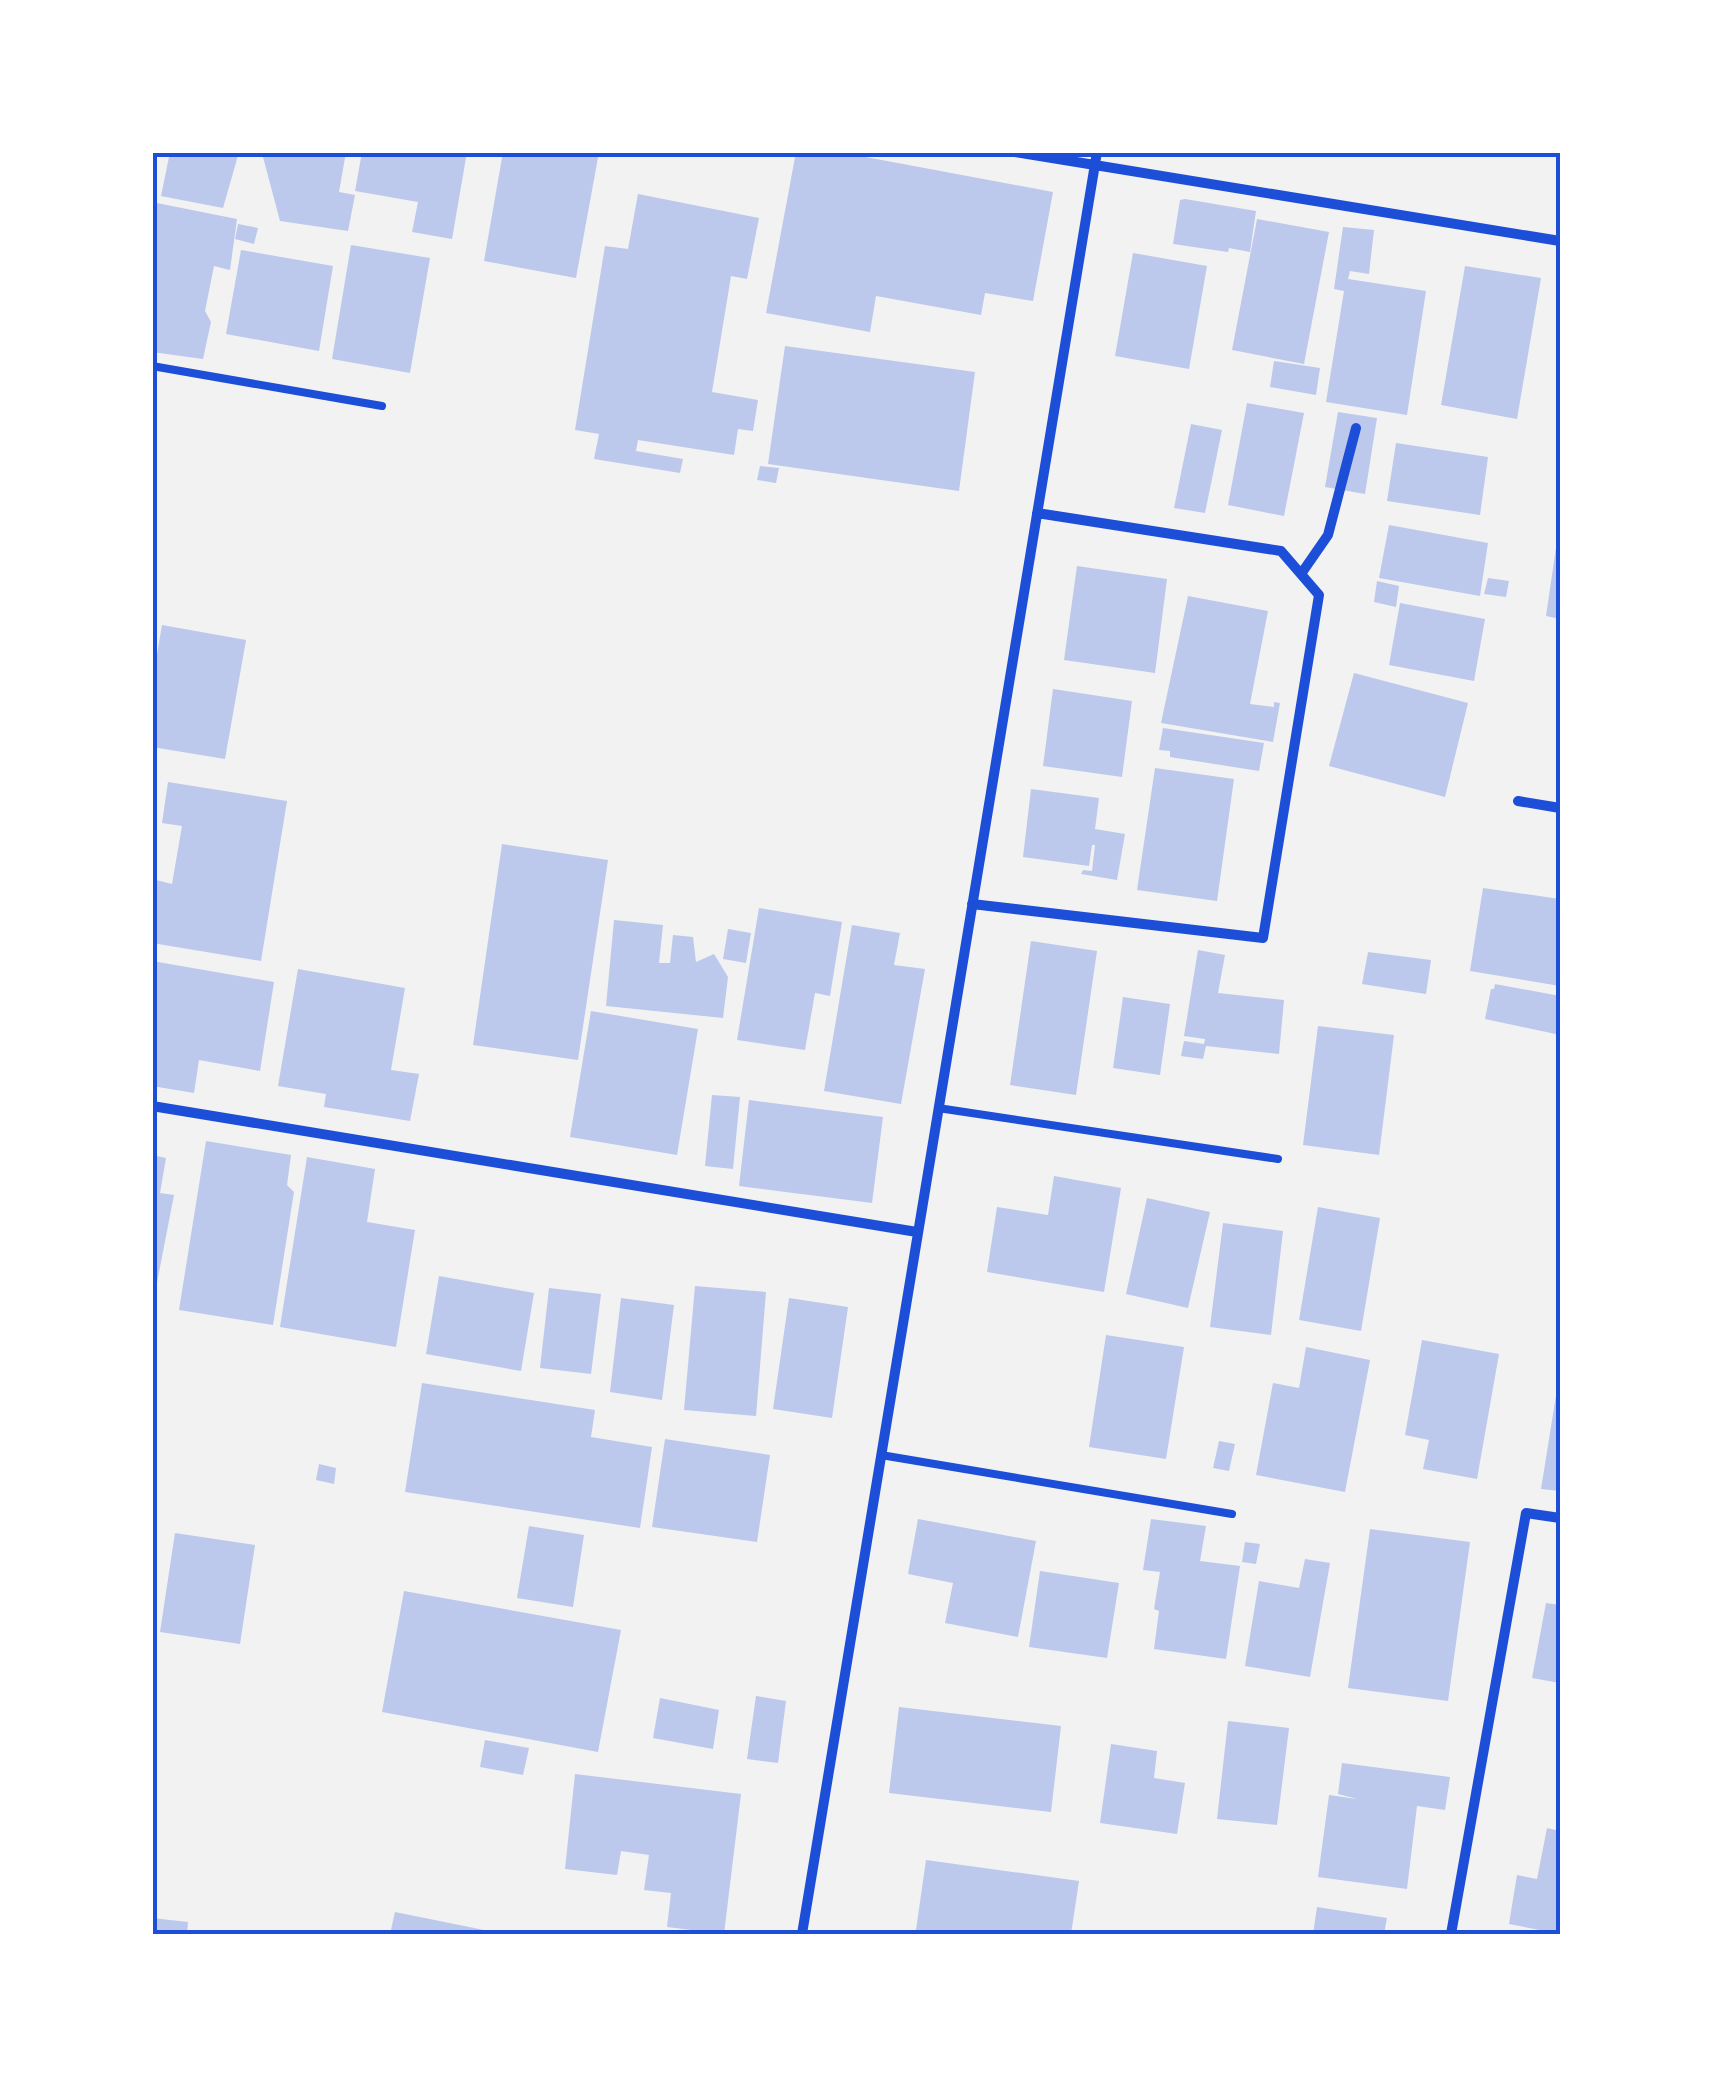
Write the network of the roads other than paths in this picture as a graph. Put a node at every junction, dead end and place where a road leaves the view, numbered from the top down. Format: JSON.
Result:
{"nodes":[{"id":1,"x":1015,"y":152,"type":"edge"},
{"id":2,"x":1097,"y":152,"type":"edge"},
{"id":3,"x":1094,"y":166,"type":"junction"},
{"id":4,"x":1560,"y":241,"type":"edge"},
{"id":5,"x":152,"y":366,"type":"edge"},
{"id":6,"x":382,"y":406,"type":"dead end"},
{"id":7,"x":1356,"y":428,"type":"dead end"},
{"id":8,"x":1037,"y":514,"type":"junction"},
{"id":9,"x":1301,"y":574,"type":"junction"},
{"id":10,"x":1518,"y":801,"type":"dead end"},
{"id":11,"x":1560,"y":808,"type":"edge"},
{"id":12,"x":972,"y":904,"type":"junction"},
{"id":13,"x":152,"y":1106,"type":"edge"},
{"id":14,"x":938,"y":1108,"type":"junction"},
{"id":15,"x":1278,"y":1159,"type":"dead end"},
{"id":16,"x":918,"y":1232,"type":"junction"},
{"id":17,"x":882,"y":1455,"type":"junction"},
{"id":18,"x":1232,"y":1514,"type":"dead end"},
{"id":19,"x":1560,"y":1518,"type":"edge"},
{"id":20,"x":802,"y":1934,"type":"edge"},
{"id":21,"x":1451,"y":1934,"type":"edge"}],
"edges":[{"from":1,"to":3,"type":"street"},
{"from":2,"to":3,"type":"street"},
{"from":3,"to":4,"type":"street"},
{"from":3,"to":8,"type":"street"},
{"from":5,"to":6,"type":"lane"},
{"from":7,"to":9,"type":"street"},
{"from":8,"to":9,"type":"street"},
{"from":8,"to":12,"type":"street"},
{"from":9,"to":12,"type":"street"},
{"from":10,"to":11,"type":"street"},
{"from":12,"to":14,"type":"street"},
{"from":13,"to":16,"type":"street"},
{"from":14,"to":15,"type":"lane"},
{"from":14,"to":16,"type":"street"},
{"from":16,"to":17,"type":"street"},
{"from":17,"to":18,"type":"lane"},
{"from":17,"to":20,"type":"street"},
{"from":19,"to":21,"type":"street"}]}
